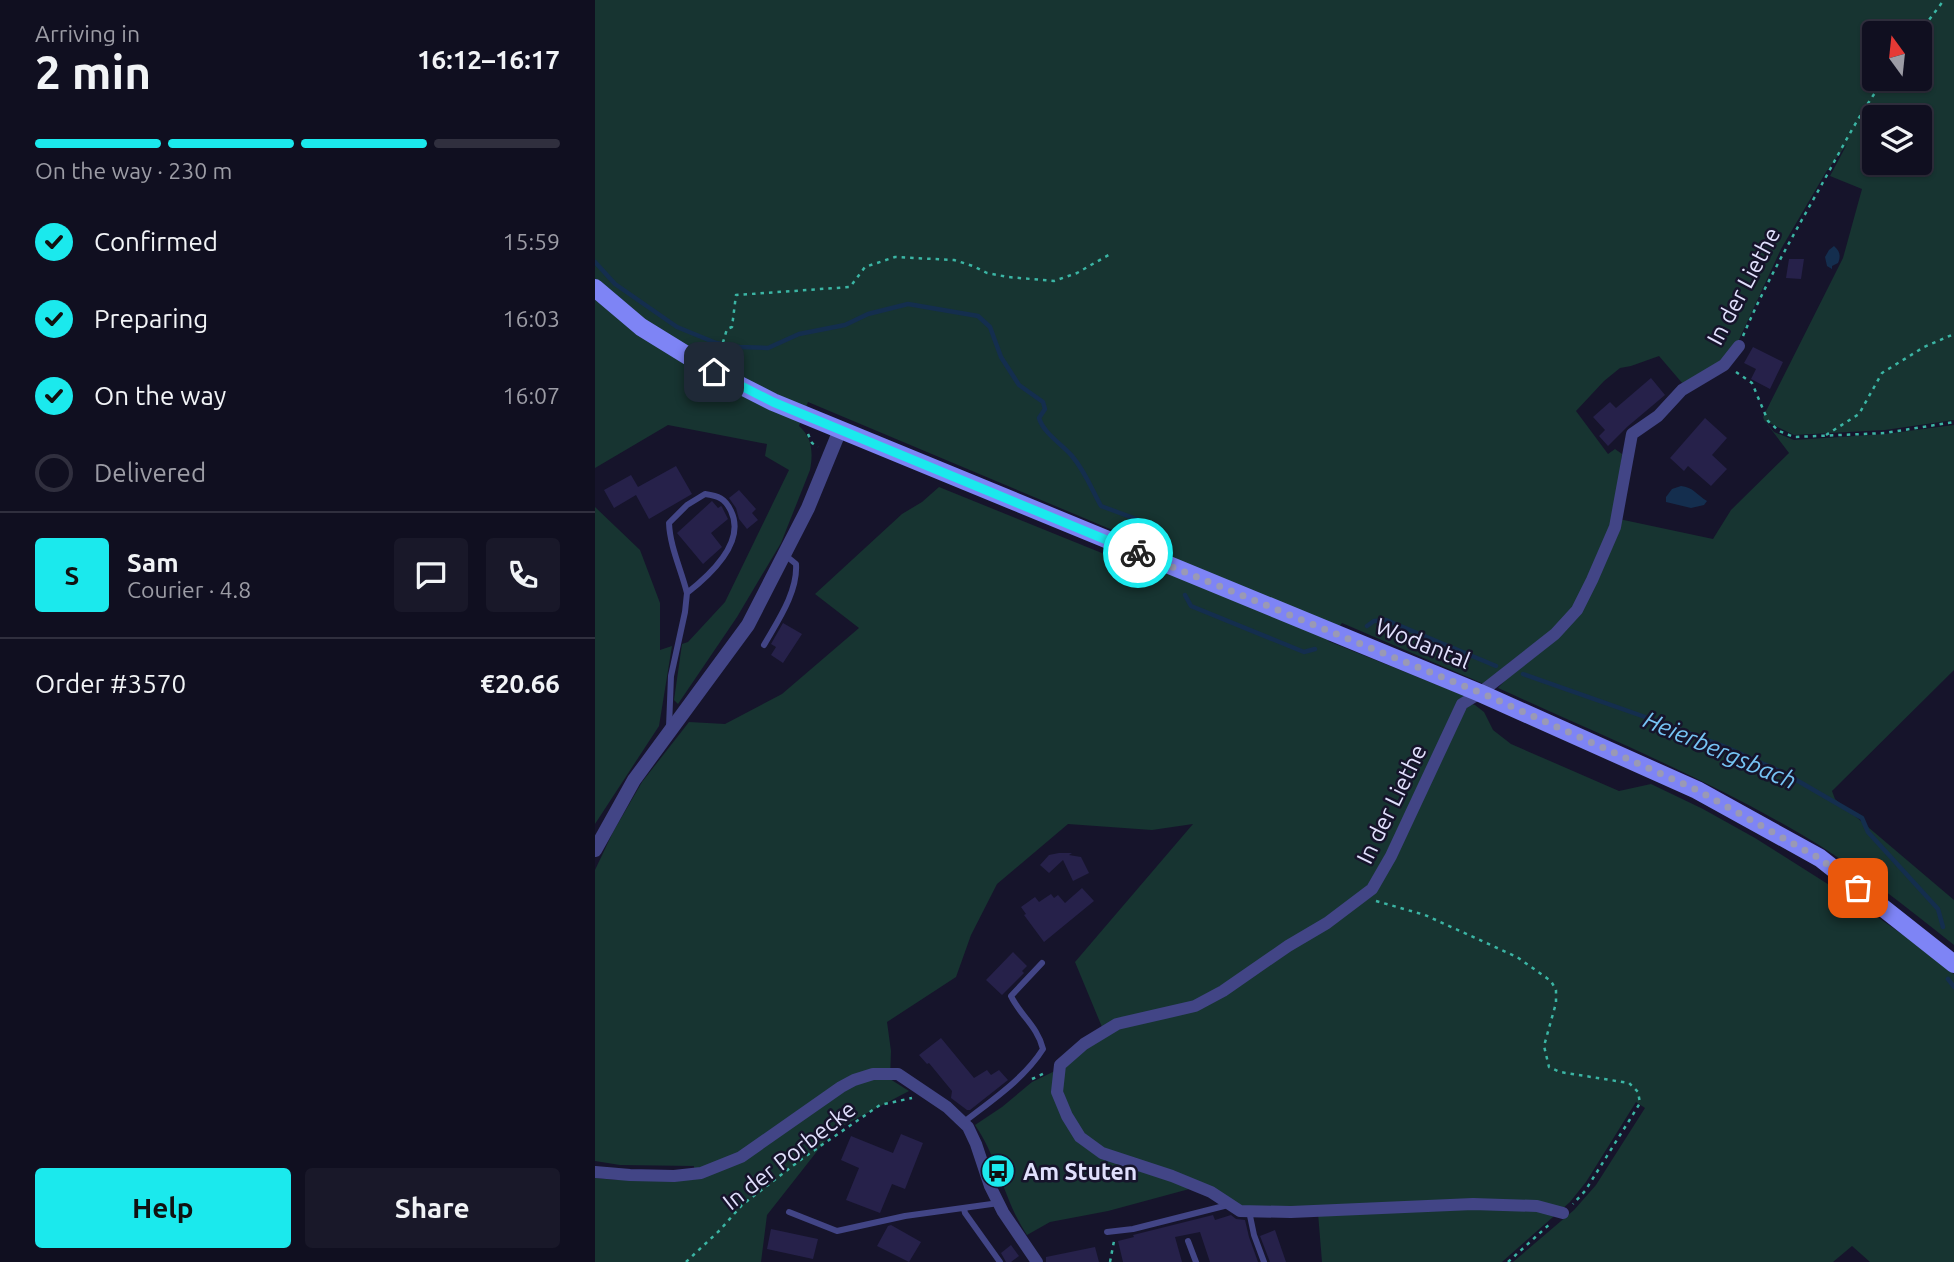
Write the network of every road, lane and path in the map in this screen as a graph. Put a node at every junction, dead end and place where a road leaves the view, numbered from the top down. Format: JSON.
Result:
{"nodes":[{"id":1,"x":1944,"y":0,"type":"edge"},
{"id":2,"x":1929,"y":21,"type":"edge"},
{"id":3,"x":1876,"y":91,"type":"edge"},
{"id":4,"x":1112,"y":253,"type":"dead end"},
{"id":5,"x":595,"y":288,"type":"edge"},
{"id":6,"x":1954,"y":334,"type":"edge"},
{"id":7,"x":1739,"y":346,"type":"joint"},
{"id":8,"x":1724,"y":365,"type":"junction"},
{"id":9,"x":714,"y":372,"type":"junction"},
{"id":10,"x":1954,"y":422,"type":"edge"},
{"id":11,"x":841,"y":430,"type":"junction"},
{"id":12,"x":1824,"y":436,"type":"junction"},
{"id":13,"x":785,"y":555,"type":"junction"},
{"id":14,"x":687,"y":593,"type":"junction"},
{"id":15,"x":764,"y":645,"type":"dead end"},
{"id":16,"x":1480,"y":693,"type":"junction"},
{"id":17,"x":669,"y":732,"type":"junction"},
{"id":18,"x":595,"y":850,"type":"edge"},
{"id":19,"x":1362,"y":897,"type":"junction"},
{"id":20,"x":1042,"y":963,"type":"dead end"},
{"id":21,"x":1954,"y":964,"type":"edge"},
{"id":22,"x":922,"y":1091,"type":"junction"},
{"id":23,"x":964,"y":1123,"type":"junction"},
{"id":24,"x":595,"y":1172,"type":"edge"},
{"id":25,"x":999,"y":1203,"type":"junction"},
{"id":26,"x":1229,"y":1204,"type":"junction"},
{"id":27,"x":964,"y":1209,"type":"junction"},
{"id":28,"x":789,"y":1212,"type":"dead end"},
{"id":29,"x":1249,"y":1212,"type":"junction"},
{"id":30,"x":1563,"y":1213,"type":"junction"},
{"id":31,"x":1116,"y":1231,"type":"junction"},
{"id":32,"x":1107,"y":1233,"type":"dead end"},
{"id":33,"x":1188,"y":1241,"type":"dead end"},
{"id":34,"x":686,"y":1262,"type":"edge"},
{"id":35,"x":1000,"y":1262,"type":"edge"},
{"id":36,"x":1037,"y":1262,"type":"edge"},
{"id":37,"x":1110,"y":1262,"type":"edge"},
{"id":38,"x":1196,"y":1262,"type":"edge"},
{"id":39,"x":1264,"y":1262,"type":"edge"},
{"id":40,"x":1508,"y":1262,"type":"edge"}],
"edges":[{"from":1,"to":2,"type":"path"},
{"from":3,"to":7,"type":"path","name":"In der Liethe"},
{"from":4,"to":9,"type":"path"},
{"from":5,"to":9,"type":"main road","name":"Wodantal"},
{"from":6,"to":12,"type":"path"},
{"from":7,"to":8,"type":"street","name":"In der Liethe"},
{"from":8,"to":12,"type":"path"},
{"from":8,"to":16,"type":"street","name":"In der Liethe"},
{"from":9,"to":11,"type":"main road","name":"Wodantal"},
{"from":10,"to":12,"type":"path"},
{"from":11,"to":13,"type":"street"},
{"from":11,"to":16,"type":"main road","name":"Wodantal"},
{"from":13,"to":15,"type":"lane"},
{"from":13,"to":17,"type":"street"},
{"from":14,"to":14,"type":"lane"},
{"from":14,"to":17,"type":"lane"},
{"from":16,"to":19,"type":"street","name":"In der Liethe"},
{"from":16,"to":21,"type":"main road","name":"Wodantal"},
{"from":17,"to":18,"type":"street"},
{"from":19,"to":26,"type":"street","name":"In der Liethe"},
{"from":19,"to":30,"type":"path"},
{"from":20,"to":23,"type":"lane"},
{"from":22,"to":23,"type":"street"},
{"from":22,"to":24,"type":"street"},
{"from":22,"to":34,"type":"path","name":"In der Porbecke"},
{"from":23,"to":25,"type":"street"},
{"from":25,"to":27,"type":"lane"},
{"from":25,"to":36,"type":"street"},
{"from":26,"to":29,"type":"street","name":"In der Liethe"},
{"from":26,"to":31,"type":"lane"},
{"from":27,"to":28,"type":"lane"},
{"from":27,"to":35,"type":"lane"},
{"from":29,"to":30,"type":"street","name":"In der Liethe"},
{"from":29,"to":39,"type":"lane"},
{"from":30,"to":40,"type":"path"},
{"from":31,"to":32,"type":"lane"},
{"from":31,"to":37,"type":"path"},
{"from":33,"to":38,"type":"lane"}]}
